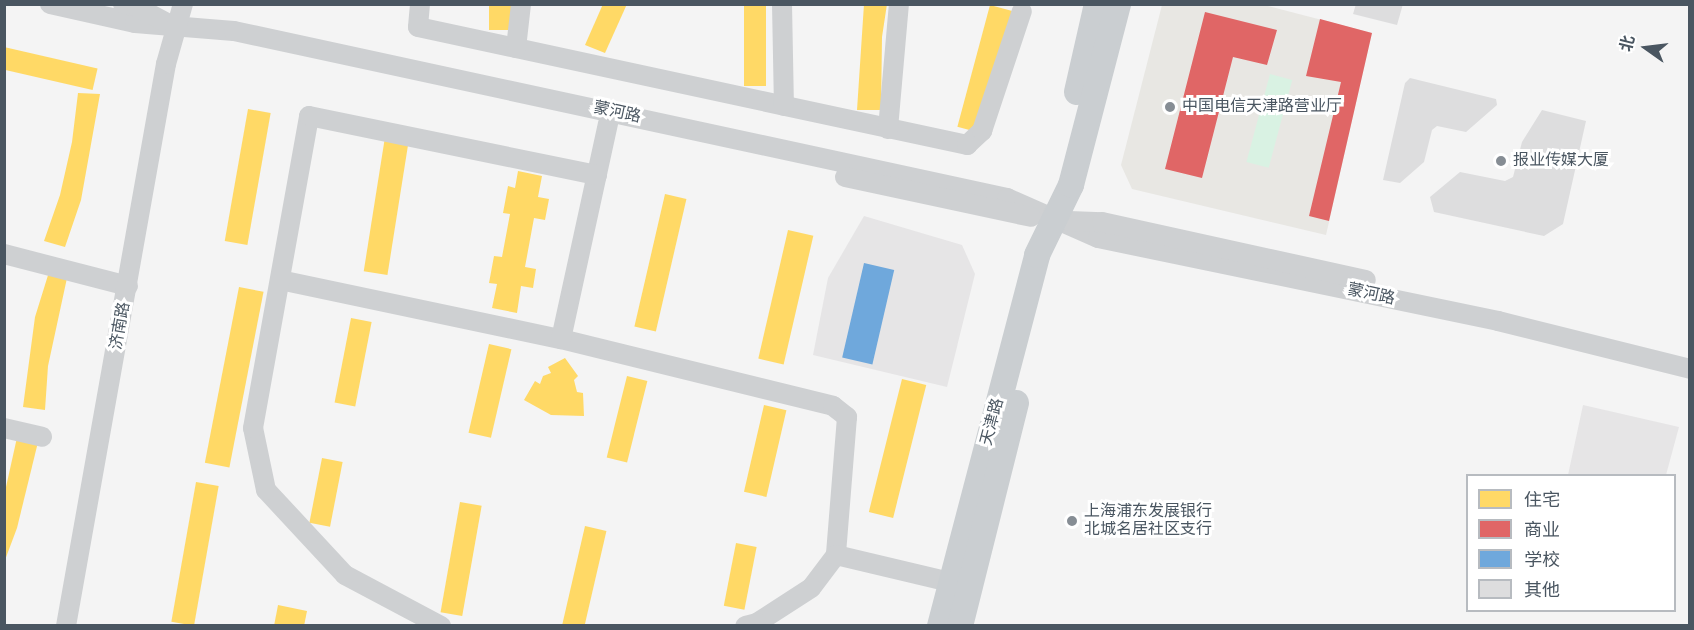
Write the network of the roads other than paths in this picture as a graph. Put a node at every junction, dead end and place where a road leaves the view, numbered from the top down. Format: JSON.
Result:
{"nodes":[{"id":1,"x":50,"y":4,"type":"edge"},
{"id":2,"x":123,"y":4,"type":"edge"},
{"id":3,"x":175,"y":4,"type":"edge"},
{"id":4,"x":183,"y":4,"type":"edge"},
{"id":5,"x":420,"y":4,"type":"edge"},
{"id":6,"x":520,"y":4,"type":"edge"},
{"id":7,"x":782,"y":4,"type":"edge"},
{"id":8,"x":899,"y":4,"type":"edge"},
{"id":9,"x":1098,"y":4,"type":"edge"},
{"id":10,"x":1118,"y":4,"type":"edge"},
{"id":11,"x":1018,"y":7,"type":"edge"},
{"id":12,"x":175,"y":27,"type":"junction"},
{"id":13,"x":516,"y":48,"type":"junction"},
{"id":14,"x":784,"y":106,"type":"junction"},
{"id":15,"x":608,"y":123,"type":"junction"},
{"id":16,"x":888,"y":129,"type":"junction"},
{"id":17,"x":597,"y":175,"type":"junction"},
{"id":18,"x":1053,"y":220,"type":"junction"},
{"id":19,"x":4,"y":254,"type":"edge"},
{"id":20,"x":280,"y":280,"type":"junction"},
{"id":21,"x":128,"y":286,"type":"junction"},
{"id":22,"x":561,"y":339,"type":"junction"},
{"id":23,"x":1689,"y":357,"type":"edge"},
{"id":24,"x":1689,"y":369,"type":"edge"},
{"id":25,"x":4,"y":428,"type":"edge"},
{"id":26,"x":42,"y":437,"type":"dead end"},
{"id":27,"x":836,"y":555,"type":"junction"},
{"id":28,"x":950,"y":582,"type":"junction"},
{"id":29,"x":66,"y":626,"type":"edge"},
{"id":30,"x":73,"y":626,"type":"edge"},
{"id":31,"x":441,"y":626,"type":"edge"},
{"id":32,"x":745,"y":626,"type":"edge"},
{"id":33,"x":940,"y":626,"type":"edge"},
{"id":34,"x":960,"y":626,"type":"edge"}],
"edges":[{"from":1,"to":12,"type":"street","name":"蒙河路"},
{"from":2,"to":12,"type":"street","name":"蒙河路"},
{"from":3,"to":12,"type":"street","name":"济南路"},
{"from":4,"to":12,"type":"street","name":"济南路"},
{"from":5,"to":13,"type":"street"},
{"from":6,"to":13,"type":"street"},
{"from":7,"to":14,"type":"street"},
{"from":8,"to":16,"type":"street"},
{"from":9,"to":18,"type":"main road","name":"天津路"},
{"from":10,"to":18,"type":"main road","name":"天津路"},
{"from":11,"to":16,"type":"street"},
{"from":12,"to":15,"type":"street","name":"蒙河路"},
{"from":12,"to":18,"type":"street","name":"蒙河路"},
{"from":12,"to":21,"type":"street","name":"济南路"},
{"from":12,"to":30,"type":"street","name":"济南路"},
{"from":13,"to":14,"type":"street"},
{"from":14,"to":16,"type":"street"},
{"from":15,"to":17,"type":"street"},
{"from":15,"to":18,"type":"street","name":"蒙河路"},
{"from":17,"to":20,"type":"street"},
{"from":17,"to":22,"type":"street"},
{"from":18,"to":23,"type":"street","name":"蒙河路"},
{"from":18,"to":24,"type":"street","name":"蒙河路"},
{"from":18,"to":28,"type":"main road","name":"天津路"},
{"from":18,"to":34,"type":"main road","name":"天津路"},
{"from":19,"to":21,"type":"street"},
{"from":20,"to":22,"type":"street"},
{"from":20,"to":31,"type":"street"},
{"from":21,"to":29,"type":"street","name":"济南路"},
{"from":22,"to":27,"type":"street"},
{"from":25,"to":26,"type":"street"},
{"from":27,"to":28,"type":"street"},
{"from":27,"to":32,"type":"street"},
{"from":28,"to":33,"type":"main road","name":"天津路"}]}
